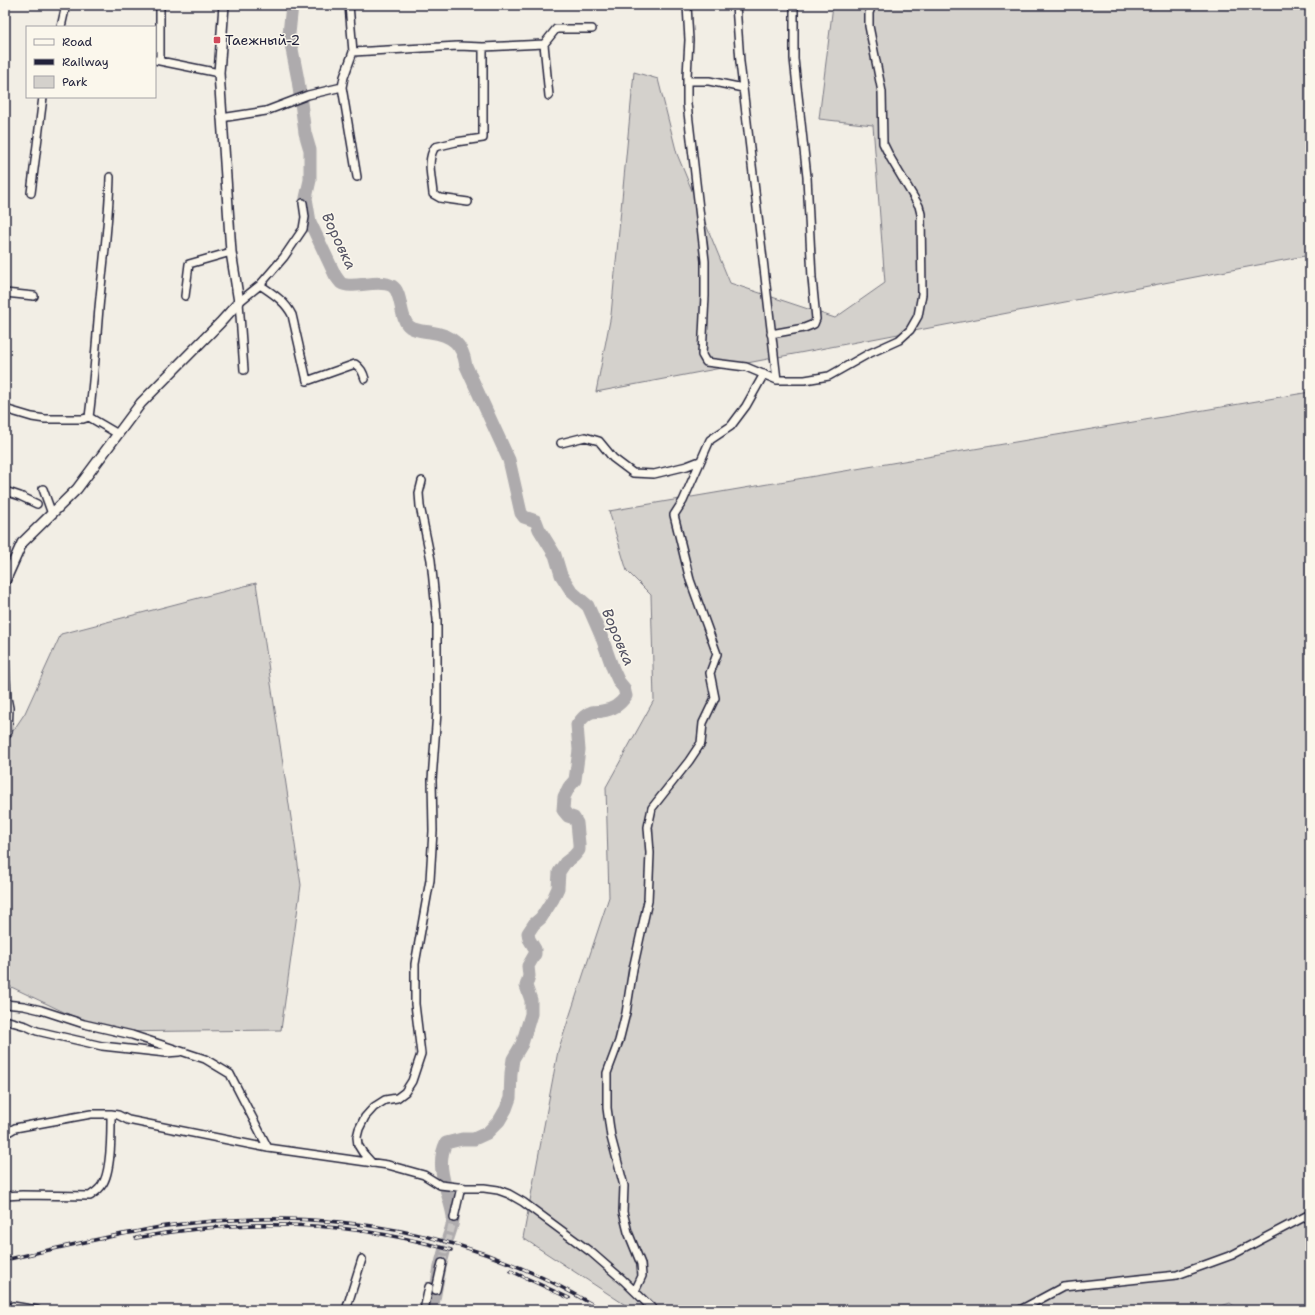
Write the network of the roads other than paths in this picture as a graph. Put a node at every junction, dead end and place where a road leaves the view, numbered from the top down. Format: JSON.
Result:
{"nodes":[{"id":1,"x":66,"y":5,"type":"edge"},
{"id":2,"x":160,"y":5,"type":"edge"},
{"id":3,"x":224,"y":5,"type":"edge"},
{"id":4,"x":349,"y":5,"type":"edge"},
{"id":5,"x":687,"y":5,"type":"edge"},
{"id":6,"x":736,"y":5,"type":"edge"},
{"id":7,"x":794,"y":5,"type":"edge"},
{"id":8,"x":872,"y":5,"type":"edge"},
{"id":9,"x":61,"y":26,"type":"edge"},
{"id":10,"x":592,"y":29,"type":"dead end"},
{"id":11,"x":544,"y":44,"type":"junction"},
{"id":12,"x":483,"y":47,"type":"junction"},
{"id":13,"x":353,"y":52,"type":"junction"},
{"id":14,"x":157,"y":60,"type":"edge"},
{"id":15,"x":219,"y":73,"type":"junction"},
{"id":16,"x":686,"y":82,"type":"junction"},
{"id":17,"x":342,"y":87,"type":"junction"},
{"id":18,"x":743,"y":88,"type":"junction"},
{"id":19,"x":549,"y":96,"type":"dead end"},
{"id":20,"x":43,"y":98,"type":"edge"},
{"id":21,"x":221,"y":118,"type":"junction"},
{"id":22,"x":110,"y":177,"type":"dead end"},
{"id":23,"x":357,"y":177,"type":"dead end"},
{"id":24,"x":31,"y":193,"type":"dead end"},
{"id":25,"x":468,"y":202,"type":"dead end"},
{"id":26,"x":303,"y":203,"type":"dead end"},
{"id":27,"x":231,"y":252,"type":"junction"},
{"id":28,"x":260,"y":285,"type":"junction"},
{"id":29,"x":5,"y":293,"type":"edge"},
{"id":30,"x":34,"y":296,"type":"dead end"},
{"id":31,"x":185,"y":296,"type":"dead end"},
{"id":32,"x":239,"y":302,"type":"junction"},
{"id":33,"x":771,"y":334,"type":"junction"},
{"id":34,"x":244,"y":370,"type":"dead end"},
{"id":35,"x":764,"y":374,"type":"junction"},
{"id":36,"x":365,"y":379,"type":"dead end"},
{"id":37,"x":777,"y":380,"type":"junction"},
{"id":38,"x":5,"y":409,"type":"edge"},
{"id":39,"x":89,"y":417,"type":"junction"},
{"id":40,"x":118,"y":434,"type":"junction"},
{"id":41,"x":561,"y":443,"type":"dead end"},
{"id":42,"x":700,"y":461,"type":"junction"},
{"id":43,"x":422,"y":481,"type":"dead end"},
{"id":44,"x":43,"y":489,"type":"dead end"},
{"id":45,"x":5,"y":491,"type":"edge"},
{"id":46,"x":37,"y":504,"type":"dead end"},
{"id":47,"x":52,"y":514,"type":"junction"},
{"id":48,"x":5,"y":581,"type":"edge"},
{"id":49,"x":5,"y":659,"type":"edge"},
{"id":50,"x":6,"y":701,"type":"edge"},
{"id":51,"x":5,"y":737,"type":"edge"},
{"id":52,"x":5,"y":1004,"type":"edge"},
{"id":53,"x":5,"y":1020,"type":"edge"},
{"id":54,"x":183,"y":1052,"type":"junction"},
{"id":55,"x":111,"y":1114,"type":"junction"},
{"id":56,"x":5,"y":1134,"type":"edge"},
{"id":57,"x":268,"y":1148,"type":"junction"},
{"id":58,"x":372,"y":1163,"type":"junction"},
{"id":59,"x":460,"y":1187,"type":"junction"},
{"id":60,"x":5,"y":1196,"type":"edge"},
{"id":61,"x":1310,"y":1214,"type":"edge"},
{"id":62,"x":454,"y":1218,"type":"tunnel mouth"},
{"id":63,"x":362,"y":1259,"type":"dead end"},
{"id":64,"x":442,"y":1263,"type":"tunnel mouth"},
{"id":65,"x":635,"y":1291,"type":"junction"},
{"id":66,"x":5,"y":1305,"type":"edge"},
{"id":67,"x":12,"y":1308,"type":"edge"},
{"id":68,"x":37,"y":1310,"type":"edge"},
{"id":69,"x":346,"y":1310,"type":"edge"},
{"id":70,"x":424,"y":1310,"type":"edge"},
{"id":71,"x":654,"y":1310,"type":"edge"},
{"id":72,"x":1020,"y":1310,"type":"edge"}],
"edges":[{"from":1,"to":9,"type":"street"},
{"from":2,"to":14,"type":"street"},
{"from":3,"to":15,"type":"street"},
{"from":4,"to":13,"type":"street"},
{"from":5,"to":16,"type":"street"},
{"from":6,"to":18,"type":"street"},
{"from":7,"to":33,"type":"street"},
{"from":8,"to":37,"type":"street"},
{"from":10,"to":11,"type":"street"},
{"from":11,"to":12,"type":"street"},
{"from":11,"to":19,"type":"street"},
{"from":12,"to":13,"type":"street"},
{"from":12,"to":25,"type":"street"},
{"from":13,"to":17,"type":"street"},
{"from":14,"to":15,"type":"street"},
{"from":15,"to":21,"type":"street"},
{"from":16,"to":18,"type":"street"},
{"from":16,"to":35,"type":"street"},
{"from":17,"to":21,"type":"street"},
{"from":17,"to":23,"type":"street"},
{"from":18,"to":33,"type":"street"},
{"from":20,"to":24,"type":"street"},
{"from":21,"to":27,"type":"street"},
{"from":22,"to":39,"type":"street"},
{"from":26,"to":28,"type":"street"},
{"from":27,"to":31,"type":"street"},
{"from":27,"to":32,"type":"street"},
{"from":28,"to":32,"type":"street"},
{"from":28,"to":36,"type":"street"},
{"from":29,"to":30,"type":"street"},
{"from":32,"to":34,"type":"street"},
{"from":32,"to":40,"type":"street"},
{"from":33,"to":37,"type":"street"},
{"from":35,"to":37,"type":"street"},
{"from":35,"to":42,"type":"street"},
{"from":38,"to":39,"type":"street"},
{"from":39,"to":40,"type":"street"},
{"from":40,"to":47,"type":"street"},
{"from":41,"to":42,"type":"street"},
{"from":42,"to":65,"type":"street"},
{"from":43,"to":58,"type":"street"},
{"from":44,"to":47,"type":"street"},
{"from":45,"to":46,"type":"street"},
{"from":47,"to":48,"type":"street"},
{"from":49,"to":50,"type":"street"},
{"from":50,"to":51,"type":"street"},
{"from":52,"to":54,"type":"street"},
{"from":53,"to":54,"type":"street"},
{"from":54,"to":57,"type":"street"},
{"from":55,"to":56,"type":"street"},
{"from":55,"to":57,"type":"street"},
{"from":55,"to":60,"type":"street"},
{"from":57,"to":58,"type":"street"},
{"from":58,"to":59,"type":"street"},
{"from":59,"to":62,"type":"street"},
{"from":59,"to":65,"type":"street"},
{"from":61,"to":72,"type":"street"},
{"from":63,"to":69,"type":"street"},
{"from":64,"to":70,"type":"street"},
{"from":65,"to":71,"type":"street"},
{"from":66,"to":67,"type":"street"},
{"from":67,"to":68,"type":"street"}]}
